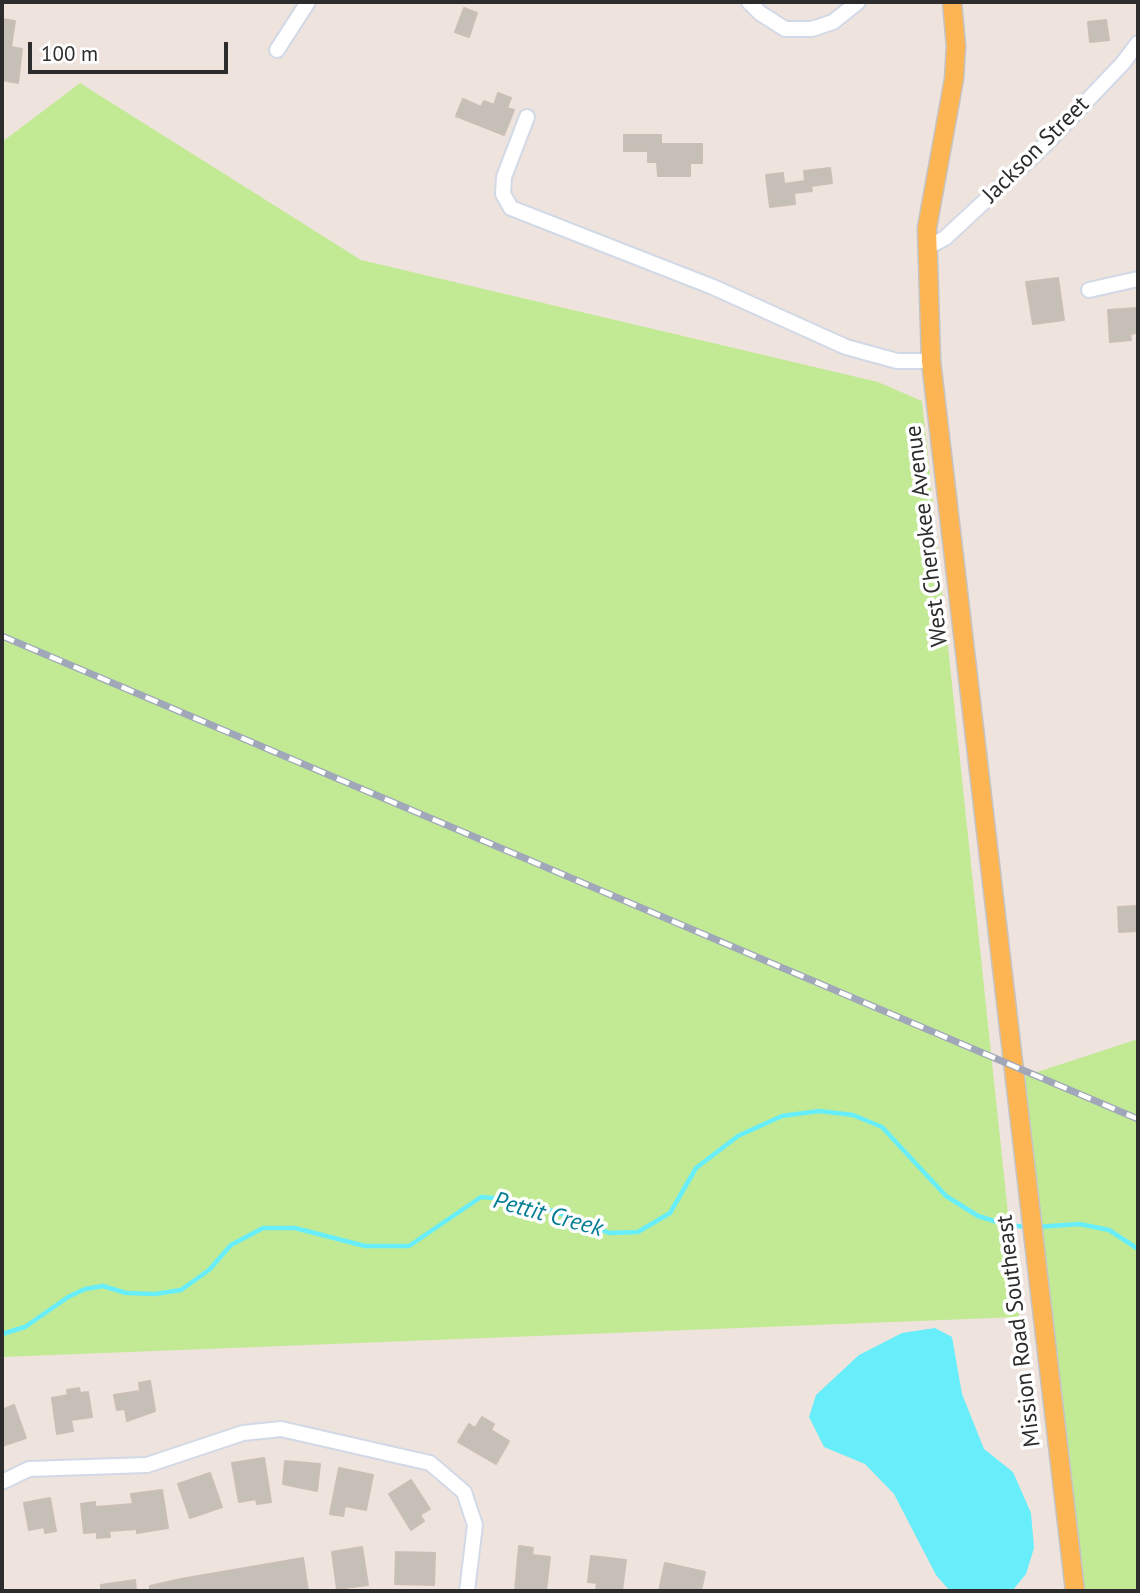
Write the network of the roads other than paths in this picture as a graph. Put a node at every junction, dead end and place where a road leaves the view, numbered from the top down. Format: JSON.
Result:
{"nodes":[{"id":1,"x":307,"y":2,"type":"edge"},
{"id":2,"x":749,"y":2,"type":"edge"},
{"id":3,"x":858,"y":2,"type":"edge"},
{"id":4,"x":952,"y":2,"type":"edge"},
{"id":5,"x":1138,"y":43,"type":"edge"},
{"id":6,"x":277,"y":50,"type":"dead end"},
{"id":7,"x":527,"y":117,"type":"dead end"},
{"id":8,"x":926,"y":248,"type":"junction"},
{"id":9,"x":1138,"y":279,"type":"edge"},
{"id":10,"x":1089,"y":290,"type":"dead end"},
{"id":11,"x":931,"y":361,"type":"junction"},
{"id":12,"x":1012,"y":1065,"type":"joint"},
{"id":13,"x":2,"y":1482,"type":"edge"},
{"id":14,"x":467,"y":1591,"type":"edge"},
{"id":15,"x":1075,"y":1591,"type":"edge"}],
"edges":[{"from":1,"to":6,"type":"street"},
{"from":2,"to":3,"type":"street"},
{"from":4,"to":8,"type":"main road","name":"West Cherokee Avenue"},
{"from":5,"to":8,"type":"street","name":"Jackson Street"},
{"from":7,"to":11,"type":"street"},
{"from":8,"to":11,"type":"main road","name":"West Cherokee Avenue"},
{"from":9,"to":10,"type":"street"},
{"from":11,"to":12,"type":"main road","name":"West Cherokee Avenue"},
{"from":12,"to":15,"type":"main road","name":"Mission Road Southeast"},
{"from":13,"to":14,"type":"street"}]}
